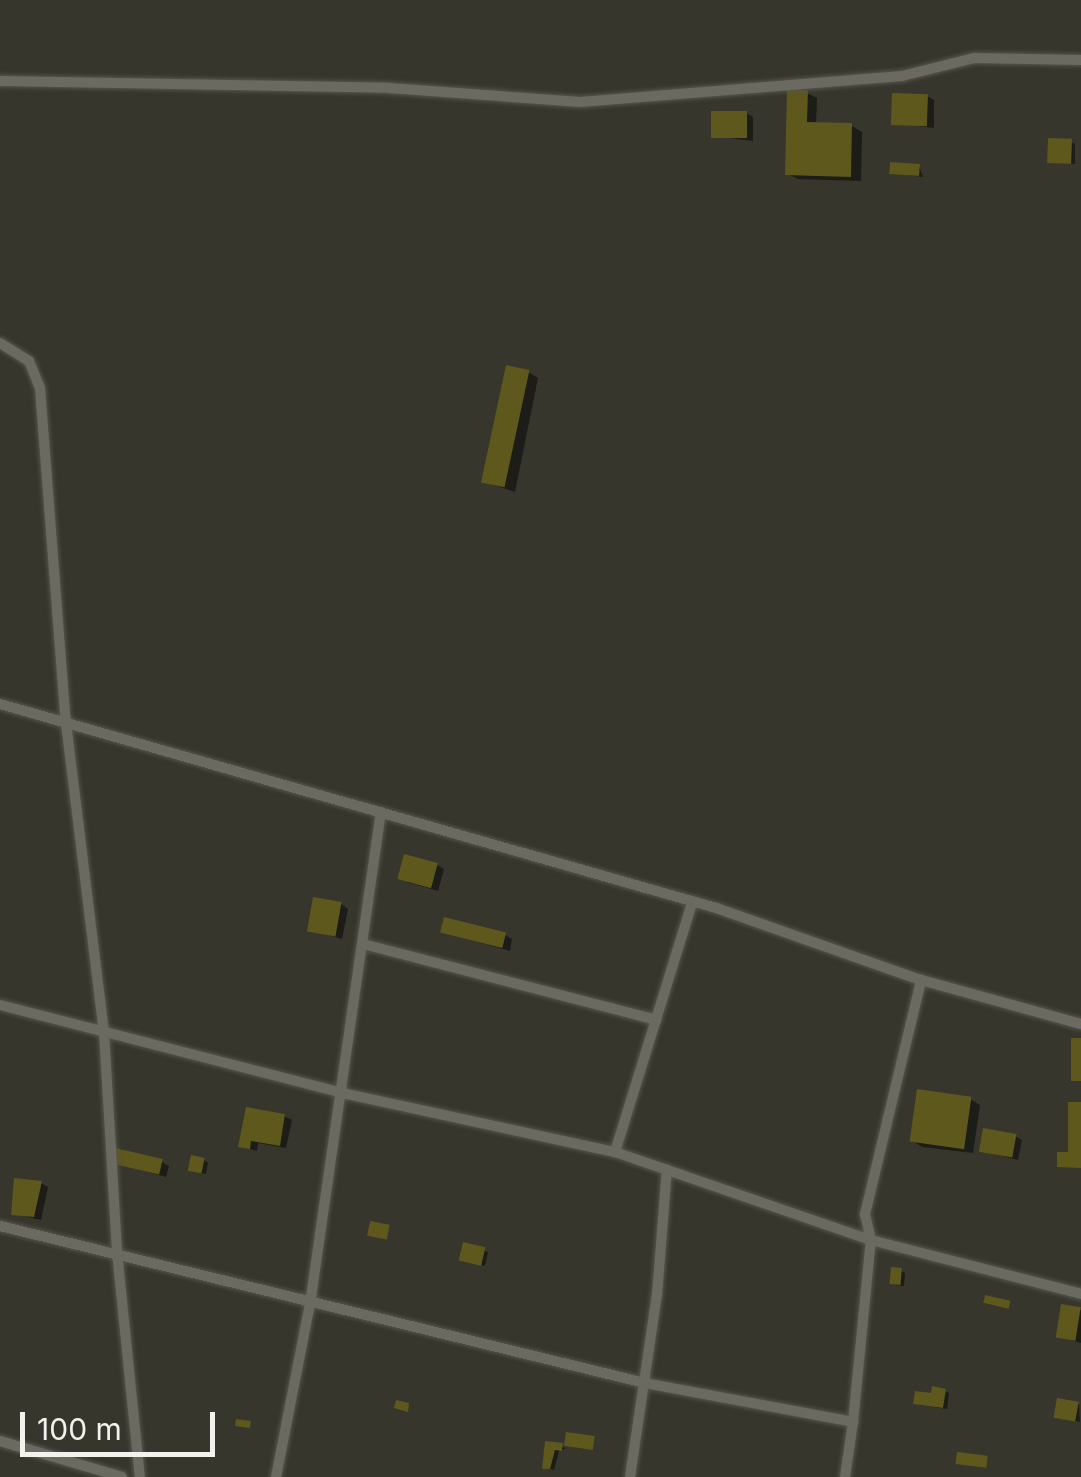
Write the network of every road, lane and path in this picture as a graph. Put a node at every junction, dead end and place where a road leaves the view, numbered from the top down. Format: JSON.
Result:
{"nodes":[{"id":1,"x":1081,"y":60,"type":"edge"},
{"id":2,"x":0,"y":81,"type":"edge"},
{"id":3,"x":0,"y":343,"type":"edge"},
{"id":4,"x":0,"y":704,"type":"edge"},
{"id":5,"x":66,"y":723,"type":"junction"},
{"id":6,"x":381,"y":812,"type":"junction"},
{"id":7,"x":692,"y":904,"type":"junction"},
{"id":8,"x":363,"y":944,"type":"junction"},
{"id":9,"x":921,"y":980,"type":"junction"},
{"id":10,"x":0,"y":1005,"type":"edge"},
{"id":11,"x":656,"y":1020,"type":"junction"},
{"id":12,"x":1081,"y":1024,"type":"edge"},
{"id":13,"x":104,"y":1032,"type":"junction"},
{"id":14,"x":342,"y":1093,"type":"junction"},
{"id":15,"x":615,"y":1152,"type":"junction"},
{"id":16,"x":667,"y":1168,"type":"junction"},
{"id":17,"x":0,"y":1226,"type":"edge"},
{"id":18,"x":871,"y":1240,"type":"junction"},
{"id":19,"x":117,"y":1252,"type":"junction"},
{"id":20,"x":1081,"y":1294,"type":"edge"},
{"id":21,"x":310,"y":1304,"type":"junction"},
{"id":22,"x":646,"y":1383,"type":"junction"},
{"id":23,"x":853,"y":1422,"type":"junction"},
{"id":24,"x":0,"y":1441,"type":"edge"},
{"id":25,"x":122,"y":1477,"type":"edge"},
{"id":26,"x":140,"y":1477,"type":"edge"},
{"id":27,"x":276,"y":1477,"type":"edge"},
{"id":28,"x":630,"y":1477,"type":"edge"},
{"id":29,"x":845,"y":1477,"type":"edge"}],
"edges":[{"from":1,"to":2,"type":"street"},
{"from":3,"to":5,"type":"street"},
{"from":4,"to":5,"type":"street"},
{"from":5,"to":6,"type":"street"},
{"from":5,"to":13,"type":"street"},
{"from":6,"to":7,"type":"street"},
{"from":6,"to":8,"type":"street"},
{"from":7,"to":9,"type":"street"},
{"from":7,"to":11,"type":"street"},
{"from":8,"to":11,"type":"street"},
{"from":8,"to":14,"type":"street"},
{"from":9,"to":12,"type":"street"},
{"from":9,"to":18,"type":"street"},
{"from":10,"to":13,"type":"street"},
{"from":11,"to":15,"type":"street"},
{"from":13,"to":14,"type":"street"},
{"from":13,"to":19,"type":"street"},
{"from":14,"to":15,"type":"street"},
{"from":14,"to":21,"type":"street"},
{"from":15,"to":16,"type":"street"},
{"from":16,"to":18,"type":"street"},
{"from":16,"to":22,"type":"street"},
{"from":17,"to":19,"type":"street"},
{"from":18,"to":20,"type":"street"},
{"from":18,"to":23,"type":"street"},
{"from":19,"to":21,"type":"street"},
{"from":19,"to":26,"type":"street"},
{"from":21,"to":22,"type":"street"},
{"from":21,"to":27,"type":"street"},
{"from":22,"to":23,"type":"street"},
{"from":22,"to":28,"type":"street"},
{"from":23,"to":29,"type":"street"},
{"from":24,"to":25,"type":"street"}]}
